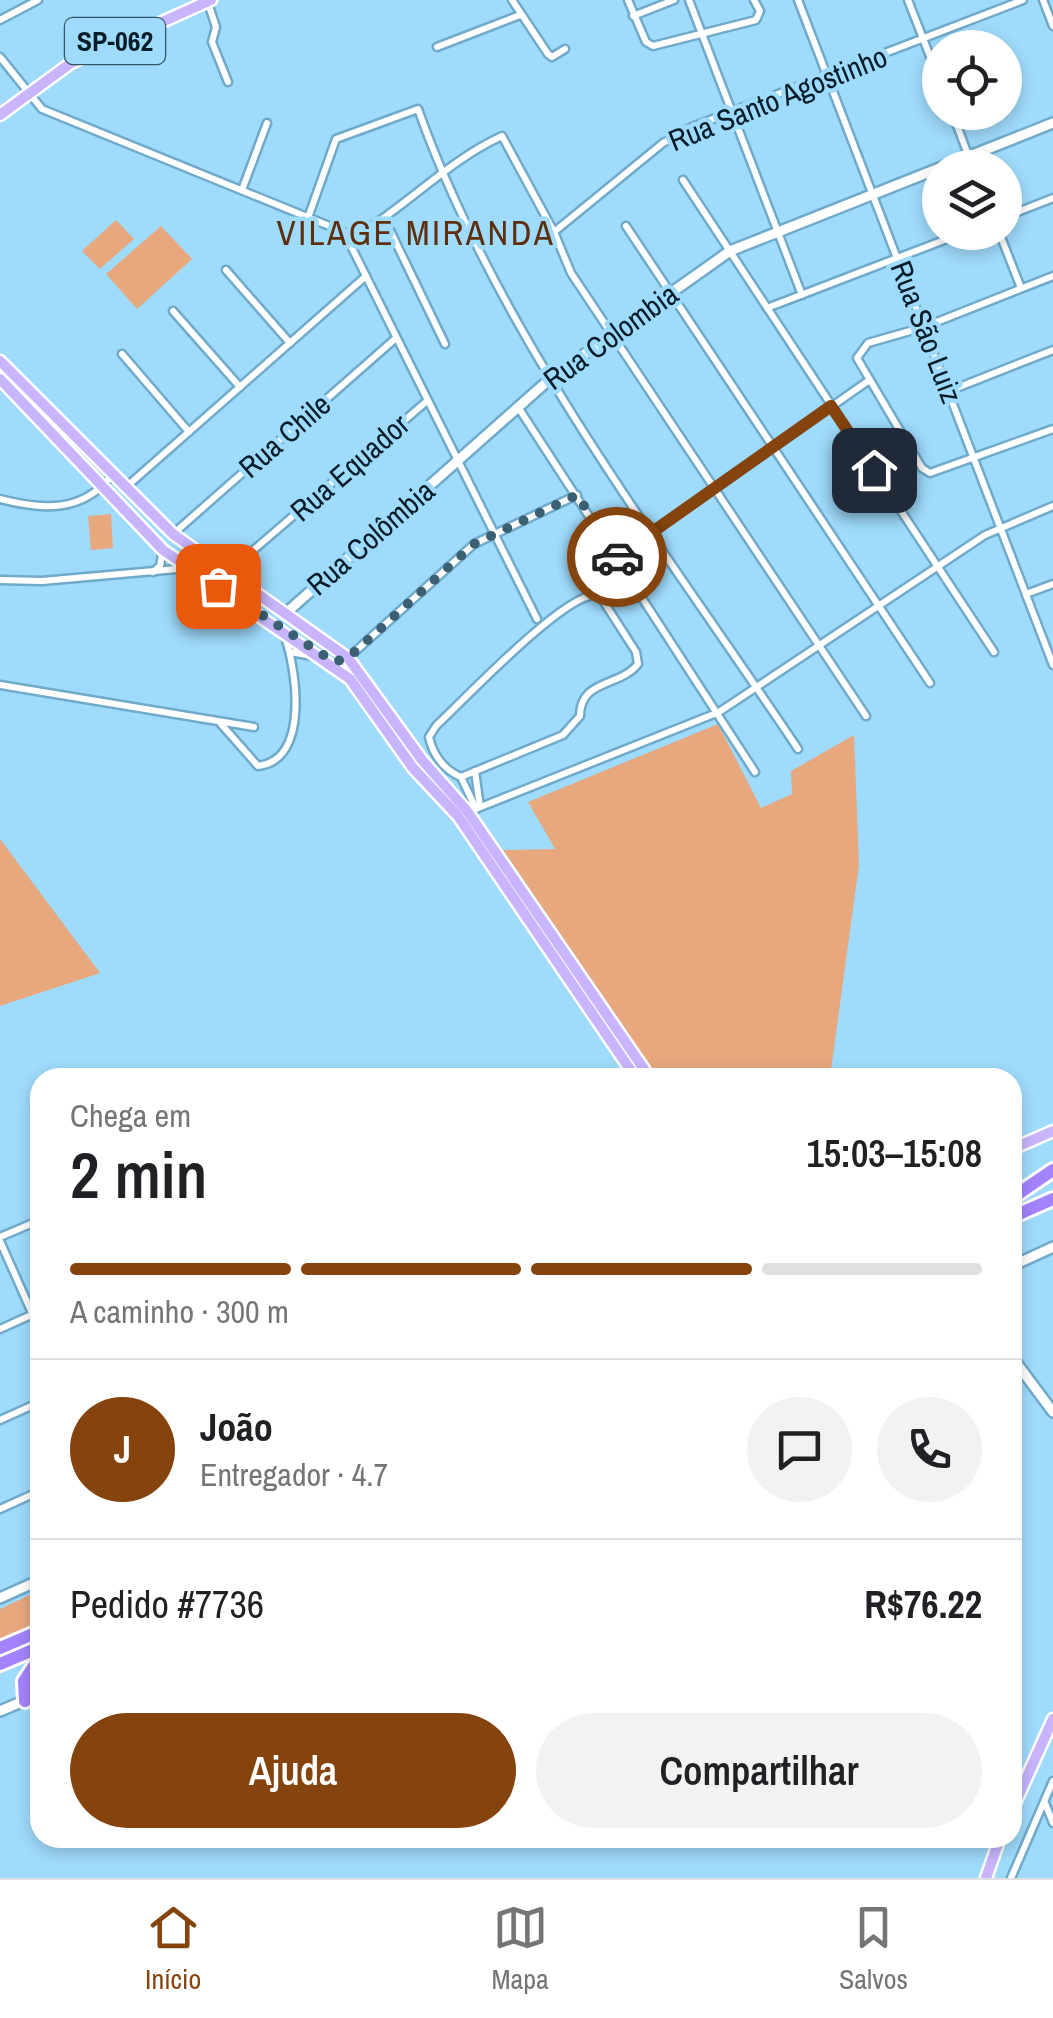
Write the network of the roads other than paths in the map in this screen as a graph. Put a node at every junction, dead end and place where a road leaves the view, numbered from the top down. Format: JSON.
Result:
{"nodes":[{"id":1,"x":38,"y":0,"type":"edge"},
{"id":2,"x":512,"y":0,"type":"edge"},
{"id":3,"x":628,"y":0,"type":"edge"},
{"id":4,"x":674,"y":0,"type":"edge"},
{"id":5,"x":689,"y":0,"type":"edge"},
{"id":6,"x":754,"y":0,"type":"edge"},
{"id":7,"x":798,"y":0,"type":"edge"},
{"id":8,"x":908,"y":0,"type":"edge"},
{"id":9,"x":1023,"y":0,"type":"edge"},
{"id":10,"x":1043,"y":0,"type":"edge"},
{"id":11,"x":209,"y":1,"type":"edge"},
{"id":12,"x":520,"y":15,"type":"junction"},
{"id":13,"x":634,"y":16,"type":"junction"},
{"id":14,"x":0,"y":20,"type":"edge"},
{"id":15,"x":1053,"y":26,"type":"edge"},
{"id":16,"x":949,"y":30,"type":"edge"},
{"id":17,"x":702,"y":34,"type":"junction"},
{"id":18,"x":922,"y":35,"type":"edge"},
{"id":19,"x":922,"y":41,"type":"edge"},
{"id":20,"x":437,"y":47,"type":"dead end"},
{"id":21,"x":565,"y":49,"type":"dead end"},
{"id":22,"x":0,"y":57,"type":"edge"},
{"id":23,"x":826,"y":76,"type":"junction"},
{"id":24,"x":228,"y":82,"type":"dead end"},
{"id":25,"x":28,"y":95,"type":"junction"},
{"id":26,"x":733,"y":111,"type":"junction"},
{"id":27,"x":0,"y":115,"type":"edge"},
{"id":28,"x":267,"y":123,"type":"dead end"},
{"id":29,"x":1053,"y":123,"type":"edge"},
{"id":30,"x":983,"y":150,"type":"edge"},
{"id":31,"x":441,"y":173,"type":"junction"},
{"id":32,"x":922,"y":173,"type":"edge"},
{"id":33,"x":683,"y":180,"type":"dead end"},
{"id":34,"x":242,"y":190,"type":"junction"},
{"id":35,"x":872,"y":192,"type":"junction"},
{"id":36,"x":1053,"y":198,"type":"edge"},
{"id":37,"x":1022,"y":210,"type":"edge"},
{"id":38,"x":309,"y":215,"type":"junction"},
{"id":39,"x":384,"y":218,"type":"junction"},
{"id":40,"x":626,"y":226,"type":"dead end"},
{"id":41,"x":778,"y":229,"type":"junction"},
{"id":42,"x":554,"y":232,"type":"junction"},
{"id":43,"x":348,"y":240,"type":"junction"},
{"id":44,"x":922,"y":249,"type":"edge"},
{"id":45,"x":1006,"y":250,"type":"edge"},
{"id":46,"x":730,"y":252,"type":"junction"},
{"id":47,"x":898,"y":258,"type":"junction"},
{"id":48,"x":226,"y":270,"type":"dead end"},
{"id":49,"x":366,"y":276,"type":"junction"},
{"id":50,"x":1053,"y":276,"type":"edge"},
{"id":51,"x":1020,"y":288,"type":"junction"},
{"id":52,"x":671,"y":293,"type":"junction"},
{"id":53,"x":802,"y":294,"type":"junction"},
{"id":54,"x":767,"y":308,"type":"junction"},
{"id":55,"x":173,"y":311,"type":"dead end"},
{"id":56,"x":924,"y":327,"type":"junction"},
{"id":57,"x":611,"y":335,"type":"junction"},
{"id":58,"x":396,"y":338,"type":"junction"},
{"id":59,"x":290,"y":344,"type":"junction"},
{"id":60,"x":446,"y":344,"type":"dead end"},
{"id":61,"x":1053,"y":350,"type":"edge"},
{"id":62,"x":122,"y":354,"type":"dead end"},
{"id":63,"x":0,"y":361,"type":"edge"},
{"id":64,"x":0,"y":378,"type":"edge"},
{"id":65,"x":551,"y":378,"type":"junction"},
{"id":66,"x":868,"y":381,"type":"junction"},
{"id":67,"x":240,"y":387,"type":"junction"},
{"id":68,"x":948,"y":391,"type":"junction"},
{"id":69,"x":427,"y":402,"type":"junction"},
{"id":70,"x":831,"y":406,"type":"junction"},
{"id":71,"x":518,"y":408,"type":"junction"},
{"id":72,"x":1053,"y":429,"type":"edge"},
{"id":73,"x":189,"y":432,"type":"junction"},
{"id":74,"x":773,"y":446,"type":"junction"},
{"id":75,"x":975,"y":460,"type":"junction"},
{"id":76,"x":457,"y":462,"type":"junction"},
{"id":77,"x":112,"y":475,"type":"junction"},
{"id":78,"x":103,"y":486,"type":"junction"},
{"id":79,"x":714,"y":488,"type":"junction"},
{"id":80,"x":124,"y":489,"type":"junction"},
{"id":81,"x":577,"y":495,"type":"junction"},
{"id":82,"x":0,"y":499,"type":"edge"},
{"id":83,"x":1053,"y":506,"type":"edge"},
{"id":84,"x":1001,"y":528,"type":"junction"},
{"id":85,"x":653,"y":532,"type":"junction"},
{"id":86,"x":173,"y":534,"type":"junction"},
{"id":87,"x":492,"y":535,"type":"junction"},
{"id":88,"x":163,"y":550,"type":"junction"},
{"id":89,"x":618,"y":557,"type":"junction"},
{"id":90,"x":937,"y":566,"type":"junction"},
{"id":91,"x":192,"y":568,"type":"junction"},
{"id":92,"x":152,"y":572,"type":"junction"},
{"id":93,"x":228,"y":573,"type":"junction"},
{"id":94,"x":0,"y":580,"type":"edge"},
{"id":95,"x":1053,"y":584,"type":"edge"},
{"id":96,"x":1026,"y":594,"type":"junction"},
{"id":97,"x":878,"y":604,"type":"junction"},
{"id":98,"x":285,"y":613,"type":"junction"},
{"id":99,"x":537,"y":619,"type":"dead end"},
{"id":100,"x":278,"y":629,"type":"junction"},
{"id":101,"x":818,"y":644,"type":"junction"},
{"id":102,"x":290,"y":652,"type":"junction"},
{"id":103,"x":994,"y":652,"type":"dead end"},
{"id":104,"x":320,"y":657,"type":"junction"},
{"id":105,"x":348,"y":658,"type":"junction"},
{"id":106,"x":1053,"y":664,"type":"edge"},
{"id":107,"x":930,"y":683,"type":"dead end"},
{"id":108,"x":0,"y":685,"type":"edge"},
{"id":109,"x":756,"y":686,"type":"junction"},
{"id":110,"x":719,"y":712,"type":"junction"},
{"id":111,"x":866,"y":716,"type":"dead end"},
{"id":112,"x":220,"y":723,"type":"junction"},
{"id":113,"x":254,"y":727,"type":"dead end"},
{"id":114,"x":798,"y":749,"type":"dead end"},
{"id":115,"x":475,"y":772,"type":"junction"},
{"id":116,"x":755,"y":772,"type":"dead end"},
{"id":117,"x":461,"y":777,"type":"junction"},
{"id":118,"x":470,"y":811,"type":"junction"},
{"id":119,"x":630,"y":1068,"type":"edge"},
{"id":120,"x":643,"y":1068,"type":"edge"},
{"id":121,"x":1053,"y":1131,"type":"edge"},
{"id":122,"x":1022,"y":1144,"type":"edge"},
{"id":123,"x":1053,"y":1170,"type":"edge"},
{"id":124,"x":1053,"y":1184,"type":"edge"},
{"id":125,"x":1022,"y":1193,"type":"edge"},
{"id":126,"x":1022,"y":1196,"type":"edge"},
{"id":127,"x":1053,"y":1200,"type":"edge"},
{"id":128,"x":1022,"y":1213,"type":"edge"},
{"id":129,"x":30,"y":1225,"type":"edge"},
{"id":130,"x":0,"y":1239,"type":"edge"},
{"id":131,"x":1053,"y":1247,"type":"edge"},
{"id":132,"x":1022,"y":1261,"type":"edge"},
{"id":133,"x":30,"y":1300,"type":"edge"},
{"id":134,"x":30,"y":1315,"type":"edge"},
{"id":135,"x":0,"y":1328,"type":"edge"},
{"id":136,"x":1022,"y":1370,"type":"edge"},
{"id":137,"x":30,"y":1406,"type":"edge"},
{"id":138,"x":1053,"y":1412,"type":"edge"},
{"id":139,"x":0,"y":1420,"type":"edge"},
{"id":140,"x":30,"y":1496,"type":"edge"},
{"id":141,"x":0,"y":1509,"type":"edge"},
{"id":142,"x":30,"y":1584,"type":"edge"},
{"id":143,"x":0,"y":1598,"type":"edge"},
{"id":144,"x":30,"y":1634,"type":"edge"},
{"id":145,"x":0,"y":1648,"type":"edge"},
{"id":146,"x":30,"y":1651,"type":"edge"},
{"id":147,"x":0,"y":1664,"type":"edge"},
{"id":148,"x":30,"y":1672,"type":"edge"},
{"id":149,"x":30,"y":1698,"type":"edge"},
{"id":150,"x":24,"y":1701,"type":"junction"},
{"id":151,"x":0,"y":1711,"type":"edge"},
{"id":152,"x":1053,"y":1719,"type":"edge"},
{"id":153,"x":1053,"y":1782,"type":"edge"},
{"id":154,"x":1022,"y":1788,"type":"edge"},
{"id":155,"x":1045,"y":1802,"type":"junction"},
{"id":156,"x":1053,"y":1823,"type":"edge"},
{"id":157,"x":996,"y":1848,"type":"edge"},
{"id":158,"x":986,"y":1878,"type":"edge"},
{"id":159,"x":1011,"y":1878,"type":"edge"}],
"edges":[{"from":1,"to":14,"type":"street"},
{"from":2,"to":12,"type":"street"},
{"from":3,"to":13,"type":"street"},
{"from":4,"to":13,"type":"street"},
{"from":5,"to":17,"type":"street"},
{"from":6,"to":17,"type":"street"},
{"from":7,"to":23,"type":"street","name":"Rua São Luiz"},
{"from":8,"to":18,"type":"street"},
{"from":9,"to":16,"type":"street","name":"Rua Santo Agostinho"},
{"from":10,"to":15,"type":"street"},
{"from":11,"to":24,"type":"street"},
{"from":11,"to":25,"type":"main road","number":"SP-062"},
{"from":12,"to":20,"type":"street"},
{"from":12,"to":21,"type":"street"},
{"from":13,"to":17,"type":"street"},
{"from":17,"to":26,"type":"street"},
{"from":19,"to":23,"type":"street","name":"Rua Santo Agostinho"},
{"from":22,"to":25,"type":"street"},
{"from":23,"to":26,"type":"street","name":"Rua Santo Agostinho"},
{"from":23,"to":35,"type":"street","name":"Rua São Luiz"},
{"from":25,"to":27,"type":"main road","number":"SP-062"},
{"from":25,"to":34,"type":"street"},
{"from":26,"to":41,"type":"street"},
{"from":26,"to":42,"type":"street","name":"Rua Santo Agostinho"},
{"from":28,"to":34,"type":"street"},
{"from":29,"to":30,"type":"street","name":"Rua Colombia"},
{"from":31,"to":38,"type":"street"},
{"from":31,"to":39,"type":"street"},
{"from":31,"to":42,"type":"street"},
{"from":31,"to":65,"type":"street"},
{"from":32,"to":35,"type":"street","name":"Rua Colombia"},
{"from":33,"to":46,"type":"street"},
{"from":34,"to":38,"type":"street"},
{"from":35,"to":41,"type":"street","name":"Rua Colombia"},
{"from":35,"to":47,"type":"street","name":"Rua São Luiz"},
{"from":36,"to":37,"type":"street"},
{"from":38,"to":43,"type":"street"},
{"from":39,"to":43,"type":"street"},
{"from":39,"to":60,"type":"street"},
{"from":40,"to":52,"type":"street"},
{"from":41,"to":46,"type":"street","name":"Rua Colombia"},
{"from":41,"to":53,"type":"street"},
{"from":42,"to":57,"type":"street"},
{"from":43,"to":49,"type":"street"},
{"from":44,"to":47,"type":"street"},
{"from":45,"to":51,"type":"street"},
{"from":46,"to":52,"type":"street","name":"Rua Colombia"},
{"from":46,"to":54,"type":"street"},
{"from":47,"to":53,"type":"street"},
{"from":47,"to":56,"type":"street","name":"Rua São Luiz"},
{"from":48,"to":59,"type":"street"},
{"from":49,"to":58,"type":"street"},
{"from":49,"to":59,"type":"street"},
{"from":50,"to":51,"type":"street"},
{"from":51,"to":56,"type":"street"},
{"from":52,"to":57,"type":"street","name":"Rua Colombia"},
{"from":52,"to":74,"type":"street"},
{"from":53,"to":54,"type":"street"},
{"from":54,"to":70,"type":"street"},
{"from":55,"to":67,"type":"street"},
{"from":56,"to":66,"type":"street"},
{"from":56,"to":68,"type":"street","name":"Rua São Luiz"},
{"from":57,"to":65,"type":"street","name":"Rua Colombia"},
{"from":57,"to":79,"type":"street"},
{"from":58,"to":69,"type":"street"},
{"from":58,"to":86,"type":"street","name":"Rua Chile"},
{"from":59,"to":67,"type":"street"},
{"from":61,"to":68,"type":"street"},
{"from":62,"to":73,"type":"street"},
{"from":63,"to":77,"type":"main road"},
{"from":64,"to":78,"type":"main road"},
{"from":65,"to":71,"type":"street","name":"Rua Colombia"},
{"from":65,"to":85,"type":"street"},
{"from":66,"to":70,"type":"street"},
{"from":66,"to":75,"type":"street"},
{"from":67,"to":73,"type":"street"},
{"from":68,"to":75,"type":"street","name":"Rua São Luiz"},
{"from":69,"to":76,"type":"street"},
{"from":69,"to":93,"type":"street","name":"Rua Equador"},
{"from":70,"to":74,"type":"street"},
{"from":70,"to":90,"type":"street"},
{"from":71,"to":76,"type":"street","name":"Rua Colombia"},
{"from":71,"to":81,"type":"street"},
{"from":72,"to":75,"type":"street"},
{"from":73,"to":80,"type":"street"},
{"from":74,"to":79,"type":"street"},
{"from":74,"to":97,"type":"street"},
{"from":75,"to":84,"type":"street","name":"Rua São Luiz"},
{"from":76,"to":87,"type":"street"},
{"from":76,"to":98,"type":"street","name":"Rua Colômbia"},
{"from":77,"to":78,"type":"street"},
{"from":77,"to":80,"type":"main road"},
{"from":78,"to":82,"type":"street"},
{"from":78,"to":88,"type":"main road"},
{"from":79,"to":85,"type":"street"},
{"from":79,"to":101,"type":"street"},
{"from":80,"to":86,"type":"main road"},
{"from":81,"to":87,"type":"street"},
{"from":81,"to":89,"type":"street"},
{"from":83,"to":84,"type":"street"},
{"from":84,"to":90,"type":"street"},
{"from":84,"to":96,"type":"street","name":"Rua São Luiz"},
{"from":85,"to":89,"type":"street"},
{"from":85,"to":109,"type":"street"},
{"from":86,"to":93,"type":"main road"},
{"from":87,"to":99,"type":"street"},
{"from":87,"to":105,"type":"street"},
{"from":88,"to":91,"type":"main road"},
{"from":88,"to":92,"type":"street"},
{"from":89,"to":110,"type":"street"},
{"from":90,"to":97,"type":"street"},
{"from":90,"to":103,"type":"street"},
{"from":91,"to":92,"type":"street"},
{"from":91,"to":100,"type":"main road"},
{"from":92,"to":94,"type":"street"},
{"from":93,"to":98,"type":"main road"},
{"from":95,"to":96,"type":"street"},
{"from":96,"to":106,"type":"street","name":"Rua São Luiz"},
{"from":97,"to":101,"type":"street"},
{"from":97,"to":107,"type":"street"},
{"from":98,"to":100,"type":"main road"},
{"from":98,"to":100,"type":"main road"},
{"from":98,"to":105,"type":"main road"},
{"from":100,"to":102,"type":"street"},
{"from":100,"to":104,"type":"main road"},
{"from":101,"to":109,"type":"street"},
{"from":101,"to":111,"type":"street"},
{"from":102,"to":104,"type":"street"},
{"from":102,"to":112,"type":"street"},
{"from":104,"to":105,"type":"main road"},
{"from":104,"to":118,"type":"main road"},
{"from":105,"to":118,"type":"main road"},
{"from":108,"to":112,"type":"street"},
{"from":109,"to":110,"type":"street"},
{"from":109,"to":114,"type":"street"},
{"from":110,"to":116,"type":"street"},
{"from":110,"to":118,"type":"street"},
{"from":112,"to":113,"type":"street"},
{"from":115,"to":117,"type":"street"},
{"from":115,"to":117,"type":"street"},
{"from":115,"to":118,"type":"street"},
{"from":117,"to":118,"type":"street"},
{"from":118,"to":119,"type":"main road"},
{"from":118,"to":120,"type":"main road"},
{"from":121,"to":122,"type":"main road"},
{"from":123,"to":125,"type":"highway"},
{"from":124,"to":126,"type":"highway"},
{"from":127,"to":128,"type":"highway"},
{"from":129,"to":130,"type":"street"},
{"from":130,"to":133,"type":"street"},
{"from":131,"to":132,"type":"street"},
{"from":134,"to":135,"type":"street"},
{"from":136,"to":138,"type":"street"},
{"from":137,"to":139,"type":"street"},
{"from":140,"to":141,"type":"street"},
{"from":142,"to":143,"type":"street"},
{"from":144,"to":145,"type":"highway"},
{"from":146,"to":147,"type":"highway"},
{"from":148,"to":150,"type":"highway"},
{"from":149,"to":150,"type":"street"},
{"from":150,"to":151,"type":"street"},
{"from":152,"to":154,"type":"main road"},
{"from":153,"to":155,"type":"street"},
{"from":155,"to":156,"type":"street"},
{"from":155,"to":159,"type":"street"},
{"from":157,"to":158,"type":"main road"}]}
